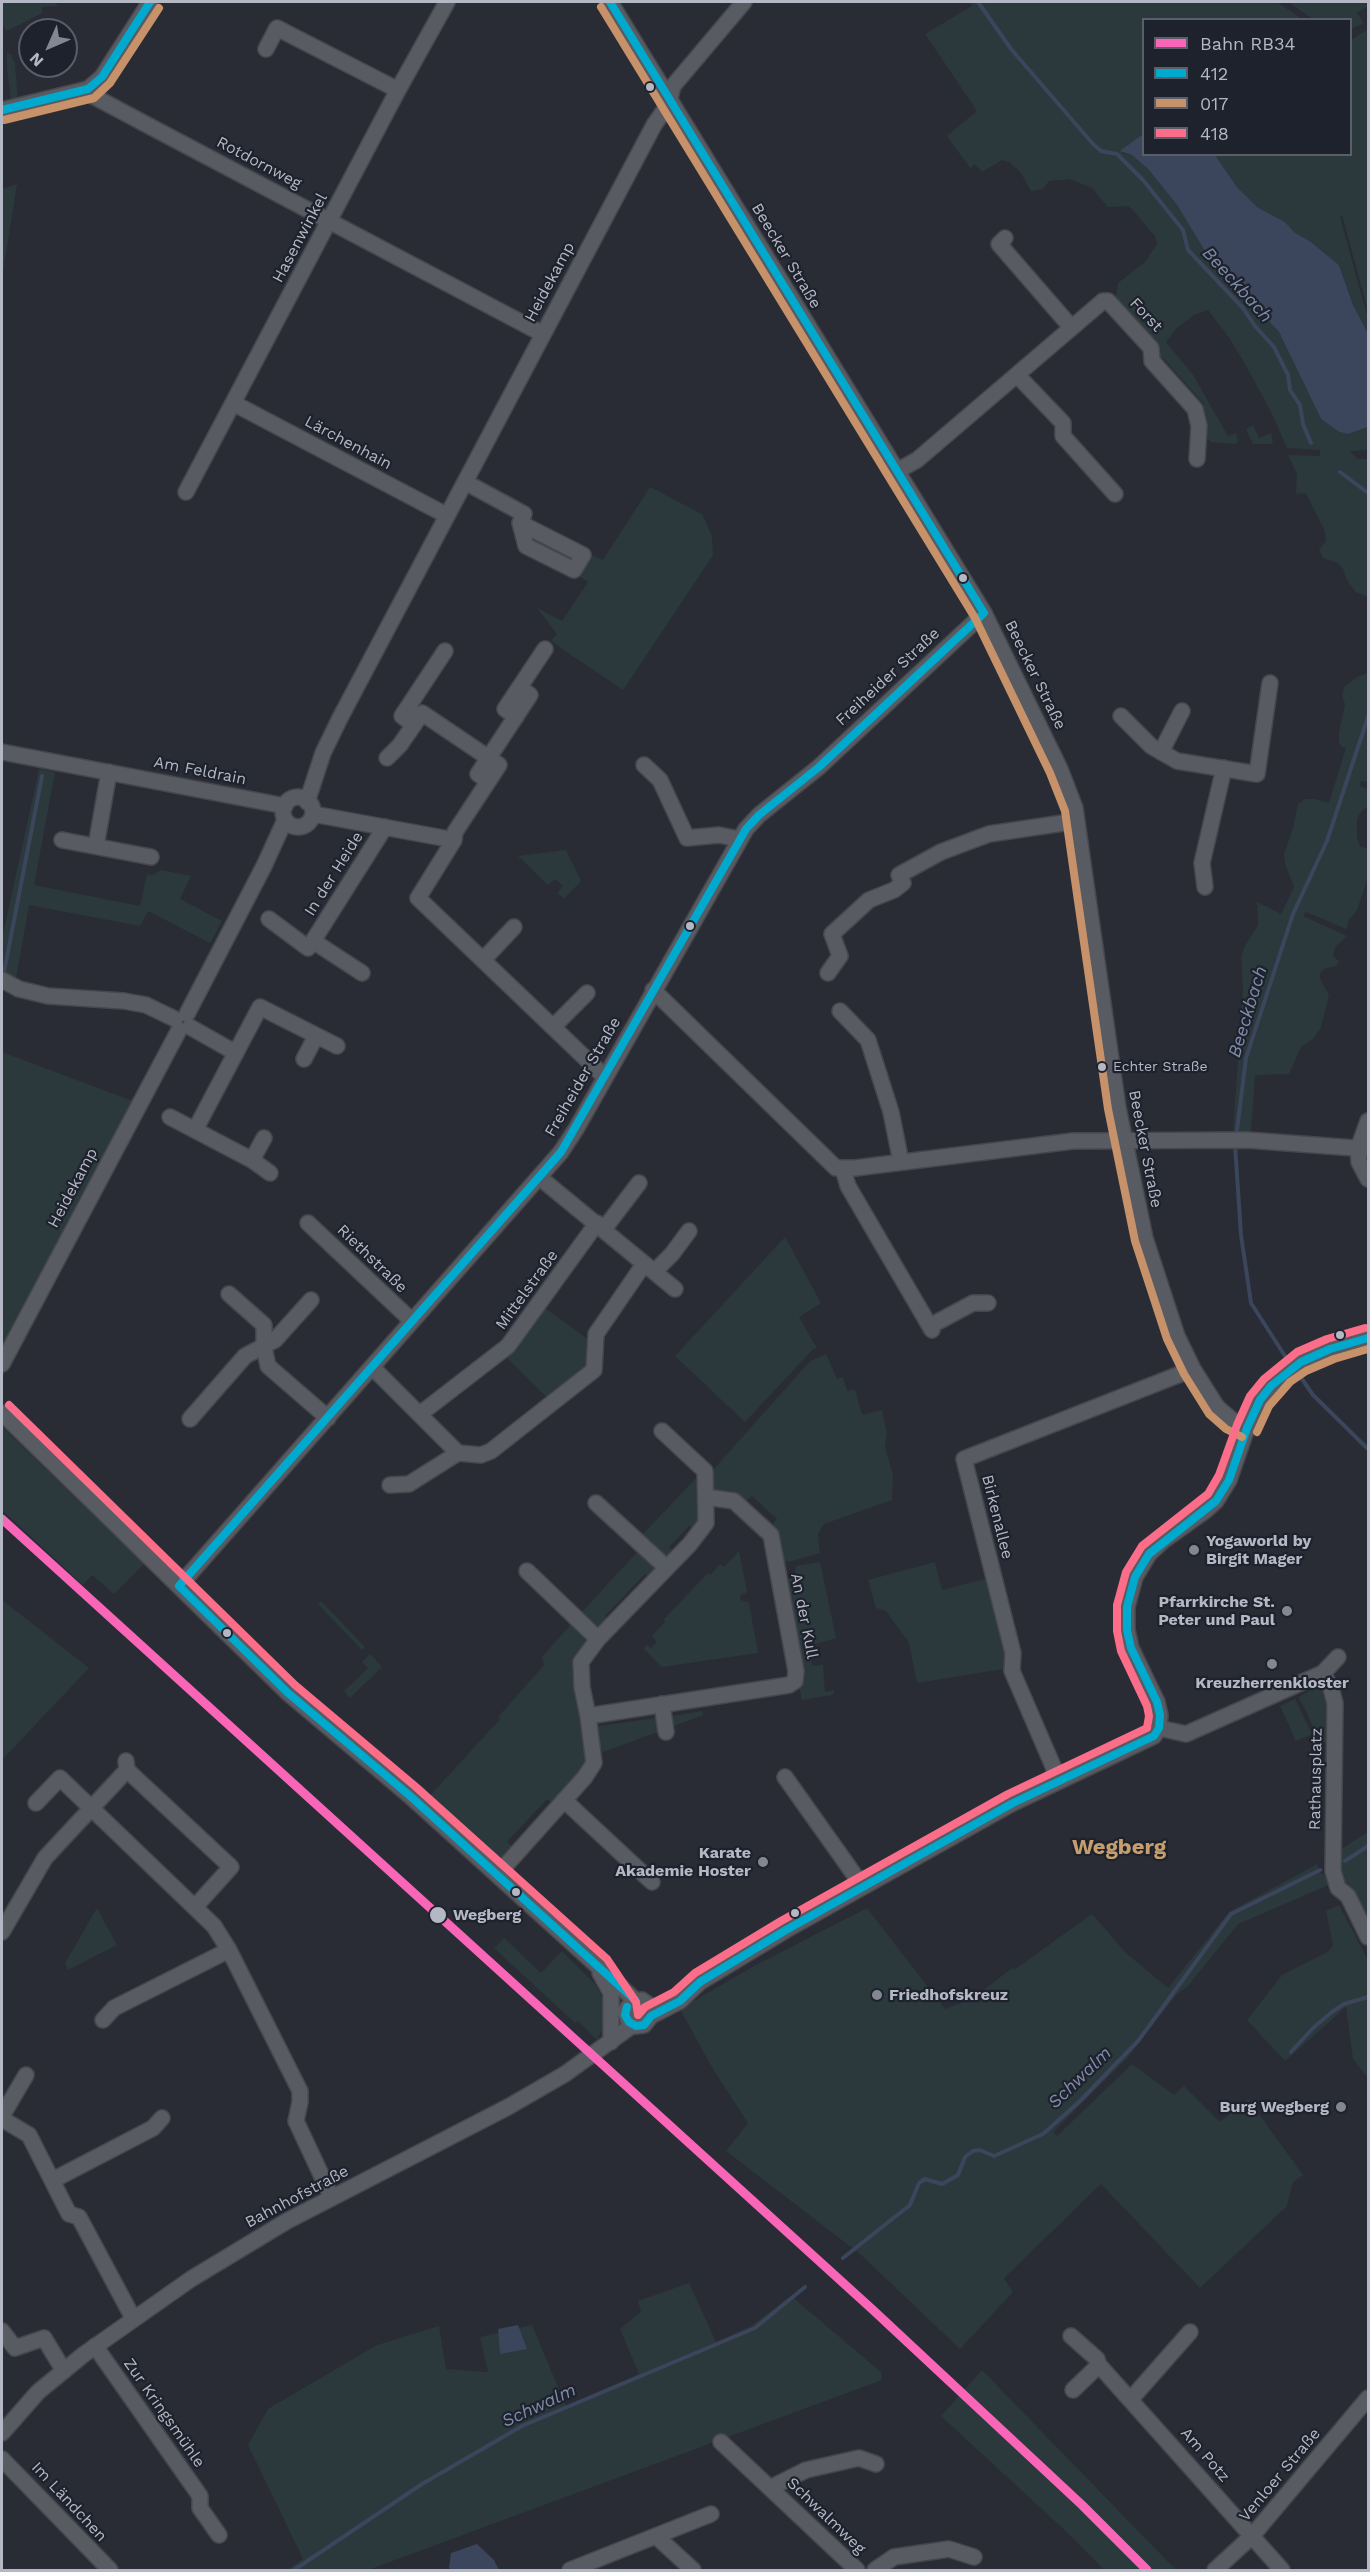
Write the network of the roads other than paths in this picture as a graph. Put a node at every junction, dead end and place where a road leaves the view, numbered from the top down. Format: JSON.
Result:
{"nodes":[{"id":1,"x":447,"y":2,"type":"edge"},
{"id":2,"x":610,"y":2,"type":"edge"},
{"id":3,"x":744,"y":2,"type":"edge"},
{"id":4,"x":147,"y":3,"type":"edge"},
{"id":5,"x":266,"y":49,"type":"dead end"},
{"id":6,"x":88,"y":89,"type":"junction"},
{"id":7,"x":398,"y":90,"type":"junction"},
{"id":8,"x":670,"y":100,"type":"junction"},
{"id":9,"x":2,"y":110,"type":"edge"},
{"id":10,"x":330,"y":221,"type":"junction"},
{"id":11,"x":1005,"y":238,"type":"dead end"},
{"id":12,"x":1071,"y":327,"type":"junction"},
{"id":13,"x":543,"y":334,"type":"junction"},
{"id":14,"x":1017,"y":375,"type":"junction"},
{"id":15,"x":233,"y":403,"type":"junction"},
{"id":16,"x":1197,"y":459,"type":"dead end"},
{"id":17,"x":897,"y":471,"type":"junction"},
{"id":18,"x":465,"y":482,"type":"junction"},
{"id":19,"x":186,"y":492,"type":"dead end"},
{"id":20,"x":1115,"y":494,"type":"dead end"},
{"id":21,"x":446,"y":515,"type":"junction"},
{"id":22,"x":519,"y":523,"type":"dead end"},
{"id":23,"x":984,"y":613,"type":"junction"},
{"id":24,"x":545,"y":649,"type":"dead end"},
{"id":25,"x":445,"y":651,"type":"dead end"},
{"id":26,"x":1270,"y":683,"type":"dead end"},
{"id":27,"x":1182,"y":711,"type":"dead end"},
{"id":28,"x":415,"y":714,"type":"junction"},
{"id":29,"x":1121,"y":716,"type":"dead end"},
{"id":30,"x":2,"y":752,"type":"edge"},
{"id":31,"x":1161,"y":752,"type":"junction"},
{"id":32,"x":387,"y":758,"type":"dead end"},
{"id":33,"x":489,"y":758,"type":"junction"},
{"id":34,"x":644,"y":765,"type":"dead end"},
{"id":35,"x":1224,"y":768,"type":"junction"},
{"id":36,"x":109,"y":772,"type":"junction"},
{"id":37,"x":297,"y":811,"type":"junction"},
{"id":38,"x":1077,"y":821,"type":"junction"},
{"id":39,"x":385,"y":827,"type":"junction"},
{"id":40,"x":739,"y":839,"type":"junction"},
{"id":41,"x":62,"y":840,"type":"dead end"},
{"id":42,"x":454,"y":840,"type":"junction"},
{"id":43,"x":96,"y":846,"type":"junction"},
{"id":44,"x":152,"y":857,"type":"dead end"},
{"id":45,"x":1205,"y":887,"type":"dead end"},
{"id":46,"x":269,"y":919,"type":"dead end"},
{"id":47,"x":514,"y":927,"type":"dead end"},
{"id":48,"x":313,"y":941,"type":"junction"},
{"id":49,"x":483,"y":960,"type":"junction"},
{"id":50,"x":362,"y":973,"type":"dead end"},
{"id":51,"x":828,"y":973,"type":"dead end"},
{"id":52,"x":2,"y":980,"type":"edge"},
{"id":53,"x":653,"y":990,"type":"junction"},
{"id":54,"x":587,"y":993,"type":"dead end"},
{"id":55,"x":840,"y":1011,"type":"dead end"},
{"id":56,"x":183,"y":1023,"type":"junction"},
{"id":57,"x":553,"y":1027,"type":"junction"},
{"id":58,"x":316,"y":1036,"type":"junction"},
{"id":59,"x":337,"y":1046,"type":"dead end"},
{"id":60,"x":236,"y":1053,"type":"junction"},
{"id":61,"x":304,"y":1059,"type":"dead end"},
{"id":62,"x":605,"y":1077,"type":"junction"},
{"id":63,"x":170,"y":1117,"type":"dead end"},
{"id":64,"x":1368,"y":1121,"type":"edge"},
{"id":65,"x":195,"y":1130,"type":"junction"},
{"id":66,"x":264,"y":1138,"type":"dead end"},
{"id":67,"x":1123,"y":1141,"type":"junction"},
{"id":68,"x":1363,"y":1149,"type":"edge"},
{"id":69,"x":252,"y":1160,"type":"junction"},
{"id":70,"x":901,"y":1162,"type":"junction"},
{"id":71,"x":843,"y":1169,"type":"junction"},
{"id":72,"x":270,"y":1173,"type":"dead end"},
{"id":73,"x":539,"y":1177,"type":"junction"},
{"id":74,"x":1368,"y":1179,"type":"edge"},
{"id":75,"x":639,"y":1183,"type":"dead end"},
{"id":76,"x":308,"y":1223,"type":"dead end"},
{"id":77,"x":601,"y":1226,"type":"junction"},
{"id":78,"x":689,"y":1231,"type":"dead end"},
{"id":79,"x":649,"y":1268,"type":"junction"},
{"id":80,"x":675,"y":1288,"type":"dead end"},
{"id":81,"x":229,"y":1294,"type":"dead end"},
{"id":82,"x":310,"y":1300,"type":"dead end"},
{"id":83,"x":988,"y":1303,"type":"dead end"},
{"id":84,"x":412,"y":1322,"type":"junction"},
{"id":85,"x":1368,"y":1338,"type":"edge"},
{"id":86,"x":264,"y":1347,"type":"junction"},
{"id":87,"x":2,"y":1364,"type":"edge"},
{"id":88,"x":372,"y":1367,"type":"junction"},
{"id":89,"x":1193,"y":1369,"type":"junction"},
{"id":90,"x":2,"y":1413,"type":"edge"},
{"id":91,"x":420,"y":1414,"type":"junction"},
{"id":92,"x":328,"y":1418,"type":"junction"},
{"id":93,"x":190,"y":1419,"type":"dead end"},
{"id":94,"x":1247,"y":1428,"type":"junction"},
{"id":95,"x":662,"y":1431,"type":"dead end"},
{"id":96,"x":458,"y":1453,"type":"junction"},
{"id":97,"x":390,"y":1485,"type":"dead end"},
{"id":98,"x":706,"y":1497,"type":"junction"},
{"id":99,"x":596,"y":1503,"type":"dead end"},
{"id":100,"x":666,"y":1568,"type":"junction"},
{"id":101,"x":527,"y":1570,"type":"dead end"},
{"id":102,"x":178,"y":1586,"type":"junction"},
{"id":103,"x":598,"y":1639,"type":"junction"},
{"id":104,"x":1338,"y":1657,"type":"dead end"},
{"id":105,"x":1323,"y":1673,"type":"junction"},
{"id":106,"x":662,"y":1704,"type":"junction"},
{"id":107,"x":588,"y":1716,"type":"junction"},
{"id":108,"x":1159,"y":1728,"type":"junction"},
{"id":109,"x":666,"y":1732,"type":"dead end"},
{"id":110,"x":785,"y":1777,"type":"dead end"},
{"id":111,"x":1059,"y":1780,"type":"junction"},
{"id":112,"x":564,"y":1800,"type":"junction"},
{"id":113,"x":36,"y":1803,"type":"dead end"},
{"id":114,"x":92,"y":1809,"type":"junction"},
{"id":115,"x":498,"y":1874,"type":"junction"},
{"id":116,"x":652,"y":1882,"type":"dead end"},
{"id":117,"x":863,"y":1887,"type":"junction"},
{"id":118,"x":195,"y":1907,"type":"junction"},
{"id":119,"x":2,"y":1932,"type":"edge"},
{"id":120,"x":1368,"y":1937,"type":"edge"},
{"id":121,"x":229,"y":1950,"type":"junction"},
{"id":122,"x":583,"y":1952,"type":"junction"},
{"id":123,"x":640,"y":2007,"type":"junction"},
{"id":124,"x":103,"y":2020,"type":"dead end"},
{"id":125,"x":611,"y":2042,"type":"junction"},
{"id":126,"x":26,"y":2075,"type":"dead end"},
{"id":127,"x":2,"y":2117,"type":"edge"},
{"id":128,"x":162,"y":2118,"type":"dead end"},
{"id":129,"x":53,"y":2180,"type":"junction"},
{"id":130,"x":332,"y":2198,"type":"junction"},
{"id":131,"x":133,"y":2318,"type":"junction"},
{"id":132,"x":2,"y":2331,"type":"edge"},
{"id":133,"x":1190,"y":2332,"type":"dead end"},
{"id":134,"x":1071,"y":2336,"type":"dead end"},
{"id":135,"x":95,"y":2346,"type":"junction"},
{"id":136,"x":1099,"y":2365,"type":"junction"},
{"id":137,"x":63,"y":2371,"type":"junction"},
{"id":138,"x":1073,"y":2390,"type":"dead end"},
{"id":139,"x":1131,"y":2398,"type":"junction"},
{"id":140,"x":1368,"y":2398,"type":"edge"},
{"id":141,"x":2,"y":2433,"type":"edge"},
{"id":142,"x":721,"y":2442,"type":"dead end"},
{"id":143,"x":2,"y":2459,"type":"edge"},
{"id":144,"x":876,"y":2464,"type":"dead end"},
{"id":145,"x":770,"y":2488,"type":"junction"},
{"id":146,"x":200,"y":2502,"type":"junction"},
{"id":147,"x":186,"y":2512,"type":"dead end"},
{"id":148,"x":711,"y":2514,"type":"dead end"},
{"id":149,"x":219,"y":2535,"type":"dead end"},
{"id":150,"x":1252,"y":2536,"type":"junction"},
{"id":151,"x":657,"y":2537,"type":"junction"},
{"id":152,"x":974,"y":2556,"type":"dead end"},
{"id":153,"x":110,"y":2571,"type":"edge"},
{"id":154,"x":570,"y":2571,"type":"edge"},
{"id":155,"x":693,"y":2571,"type":"edge"},
{"id":156,"x":857,"y":2571,"type":"edge"},
{"id":157,"x":875,"y":2571,"type":"edge"},
{"id":158,"x":1215,"y":2571,"type":"edge"},
{"id":159,"x":1282,"y":2571,"type":"edge"}],
"edges":[{"from":1,"to":7,"type":"street","name":"Hasenwinkel"},
{"from":2,"to":8,"type":"street","name":"Beecker Straße"},
{"from":3,"to":8,"type":"street","name":"Heidekamp"},
{"from":4,"to":6,"type":"street"},
{"from":5,"to":7,"type":"street"},
{"from":6,"to":9,"type":"street"},
{"from":6,"to":10,"type":"street","name":"Rotdornweg"},
{"from":7,"to":10,"type":"street","name":"Hasenwinkel"},
{"from":8,"to":13,"type":"street","name":"Heidekamp"},
{"from":8,"to":17,"type":"street","name":"Beecker Straße"},
{"from":10,"to":13,"type":"street","name":"Rotdornweg"},
{"from":10,"to":15,"type":"street","name":"Hasenwinkel"},
{"from":11,"to":12,"type":"street"},
{"from":12,"to":14,"type":"street","name":"Forst"},
{"from":12,"to":16,"type":"street","name":"Forst"},
{"from":13,"to":18,"type":"street","name":"Heidekamp"},
{"from":14,"to":17,"type":"street","name":"Forst"},
{"from":14,"to":20,"type":"street"},
{"from":15,"to":19,"type":"street","name":"Hasenwinkel"},
{"from":15,"to":21,"type":"street","name":"Lärchenhain"},
{"from":17,"to":23,"type":"street","name":"Beecker Straße"},
{"from":18,"to":21,"type":"street","name":"Heidekamp"},
{"from":18,"to":22,"type":"street"},
{"from":21,"to":37,"type":"street","name":"Heidekamp"},
{"from":23,"to":38,"type":"street","name":"Beecker Straße"},
{"from":23,"to":40,"type":"street","name":"Freiheider Straße"},
{"from":24,"to":33,"type":"street"},
{"from":25,"to":28,"type":"street"},
{"from":26,"to":35,"type":"street"},
{"from":27,"to":31,"type":"street"},
{"from":28,"to":32,"type":"street"},
{"from":28,"to":33,"type":"street"},
{"from":29,"to":31,"type":"street"},
{"from":30,"to":36,"type":"street","name":"Am Feldrain"},
{"from":31,"to":35,"type":"street"},
{"from":33,"to":42,"type":"street"},
{"from":34,"to":40,"type":"street"},
{"from":35,"to":45,"type":"street"},
{"from":36,"to":37,"type":"street","name":"Am Feldrain"},
{"from":36,"to":43,"type":"street"},
{"from":37,"to":39,"type":"street","name":"In der Heide"},
{"from":37,"to":56,"type":"street","name":"Heidekamp"},
{"from":38,"to":51,"type":"street"},
{"from":38,"to":67,"type":"street","name":"Beecker Straße"},
{"from":39,"to":42,"type":"street","name":"In der Heide"},
{"from":39,"to":48,"type":"street","name":"In der Heide"},
{"from":40,"to":53,"type":"street","name":"Freiheider Straße"},
{"from":41,"to":43,"type":"street"},
{"from":42,"to":49,"type":"street"},
{"from":43,"to":44,"type":"street"},
{"from":46,"to":48,"type":"street","name":"In der Heide"},
{"from":47,"to":49,"type":"street"},
{"from":48,"to":50,"type":"street","name":"In der Heide"},
{"from":49,"to":57,"type":"street"},
{"from":52,"to":56,"type":"street"},
{"from":53,"to":62,"type":"street","name":"Freiheider Straße"},
{"from":53,"to":71,"type":"street"},
{"from":54,"to":57,"type":"street"},
{"from":55,"to":70,"type":"street"},
{"from":56,"to":60,"type":"street"},
{"from":56,"to":87,"type":"street","name":"Heidekamp"},
{"from":57,"to":62,"type":"street"},
{"from":58,"to":59,"type":"street"},
{"from":58,"to":60,"type":"street"},
{"from":58,"to":61,"type":"street"},
{"from":60,"to":65,"type":"street"},
{"from":62,"to":73,"type":"street","name":"Freiheider Straße"},
{"from":63,"to":65,"type":"street"},
{"from":64,"to":68,"type":"street"},
{"from":65,"to":69,"type":"street"},
{"from":66,"to":69,"type":"street"},
{"from":67,"to":68,"type":"street"},
{"from":67,"to":70,"type":"street"},
{"from":67,"to":89,"type":"street","name":"Beecker Straße"},
{"from":68,"to":74,"type":"street"},
{"from":69,"to":72,"type":"street"},
{"from":70,"to":71,"type":"street"},
{"from":71,"to":83,"type":"street"},
{"from":73,"to":77,"type":"street"},
{"from":73,"to":84,"type":"street","name":"Freiheider Straße"},
{"from":75,"to":77,"type":"street","name":"Mittelstraße"},
{"from":76,"to":84,"type":"street","name":"Riethstraße"},
{"from":77,"to":79,"type":"street"},
{"from":77,"to":91,"type":"street","name":"Mittelstraße"},
{"from":78,"to":79,"type":"street"},
{"from":79,"to":80,"type":"street"},
{"from":79,"to":96,"type":"street"},
{"from":81,"to":86,"type":"street"},
{"from":82,"to":86,"type":"street"},
{"from":84,"to":88,"type":"street","name":"Freiheider Straße"},
{"from":85,"to":94,"type":"street"},
{"from":86,"to":92,"type":"street"},
{"from":86,"to":93,"type":"street"},
{"from":88,"to":91,"type":"street"},
{"from":88,"to":92,"type":"street","name":"Freiheider Straße"},
{"from":89,"to":94,"type":"street","name":"Beecker Straße"},
{"from":89,"to":111,"type":"street","name":"Birkenallee"},
{"from":90,"to":102,"type":"street"},
{"from":91,"to":96,"type":"street"},
{"from":92,"to":102,"type":"street","name":"Freiheider Straße"},
{"from":94,"to":108,"type":"street"},
{"from":95,"to":98,"type":"street"},
{"from":96,"to":97,"type":"street"},
{"from":98,"to":100,"type":"street"},
{"from":98,"to":106,"type":"street","name":"An der Kull"},
{"from":99,"to":100,"type":"street"},
{"from":100,"to":103,"type":"street"},
{"from":101,"to":103,"type":"street"},
{"from":102,"to":115,"type":"street"},
{"from":103,"to":107,"type":"street"},
{"from":104,"to":105,"type":"street"},
{"from":105,"to":108,"type":"street"},
{"from":105,"to":120,"type":"street","name":"Rathausplatz"},
{"from":106,"to":107,"type":"street","name":"An der Kull"},
{"from":106,"to":109,"type":"street"},
{"from":107,"to":112,"type":"street"},
{"from":108,"to":111,"type":"street","name":"Bahnhofstraße"},
{"from":110,"to":117,"type":"street"},
{"from":111,"to":117,"type":"street","name":"Bahnhofstraße"},
{"from":112,"to":115,"type":"street"},
{"from":112,"to":116,"type":"street"},
{"from":113,"to":114,"type":"street"},
{"from":114,"to":118,"type":"street"},
{"from":114,"to":118,"type":"street"},
{"from":114,"to":119,"type":"street"},
{"from":115,"to":122,"type":"street"},
{"from":117,"to":123,"type":"street","name":"Bahnhofstraße"},
{"from":118,"to":121,"type":"street"},
{"from":121,"to":124,"type":"street"},
{"from":121,"to":130,"type":"street"},
{"from":122,"to":123,"type":"street"},
{"from":122,"to":125,"type":"street"},
{"from":123,"to":125,"type":"street","name":"Bahnhofstraße"},
{"from":125,"to":130,"type":"street","name":"Bahnhofstraße"},
{"from":126,"to":127,"type":"street"},
{"from":127,"to":129,"type":"street"},
{"from":128,"to":129,"type":"street"},
{"from":129,"to":131,"type":"street"},
{"from":130,"to":131,"type":"street","name":"Bahnhofstraße"},
{"from":131,"to":135,"type":"street","name":"Bahnhofstraße"},
{"from":132,"to":137,"type":"street"},
{"from":133,"to":139,"type":"street"},
{"from":134,"to":136,"type":"street","name":"Am Potz"},
{"from":135,"to":137,"type":"street","name":"Bahnhofstraße"},
{"from":135,"to":146,"type":"street","name":"Zur Kringsmühle"},
{"from":136,"to":138,"type":"street"},
{"from":136,"to":139,"type":"street","name":"Am Potz"},
{"from":137,"to":141,"type":"street","name":"Bahnhofstraße"},
{"from":139,"to":150,"type":"street","name":"Am Potz"},
{"from":140,"to":150,"type":"street","name":"Venloer Straße"},
{"from":142,"to":145,"type":"street","name":"Schwalmweg"},
{"from":143,"to":153,"type":"street","name":"Im Ländchen"},
{"from":144,"to":145,"type":"street","name":"Schwalmweg"},
{"from":145,"to":156,"type":"street","name":"Schwalmweg"},
{"from":146,"to":147,"type":"street"},
{"from":146,"to":149,"type":"street","name":"Zur Kringsmühle"},
{"from":148,"to":151,"type":"street"},
{"from":150,"to":158,"type":"street","name":"Venloer Straße"},
{"from":150,"to":159,"type":"street","name":"Am Potz"},
{"from":151,"to":154,"type":"street"},
{"from":151,"to":155,"type":"street"},
{"from":152,"to":157,"type":"street","name":"Schwalmweg"}]}
